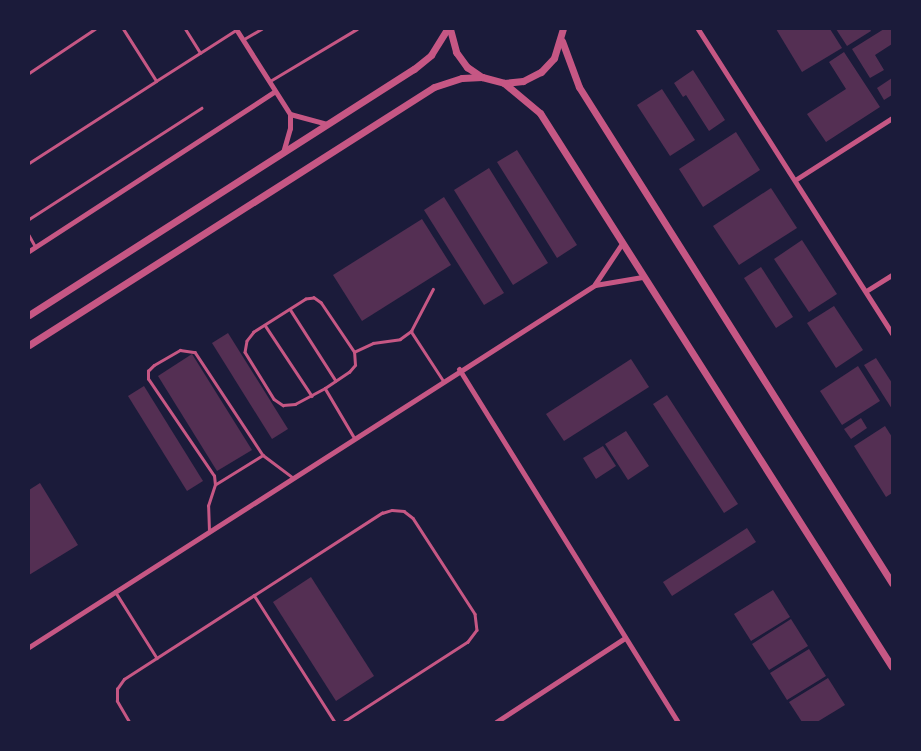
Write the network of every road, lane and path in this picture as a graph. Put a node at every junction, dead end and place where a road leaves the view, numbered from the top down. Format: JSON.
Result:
{"nodes":[{"id":1,"x":96,"y":29,"type":"edge"},
{"id":2,"x":123,"y":29,"type":"edge"},
{"id":3,"x":185,"y":29,"type":"edge"},
{"id":4,"x":236,"y":29,"type":"edge"},
{"id":5,"x":261,"y":29,"type":"edge"},
{"id":6,"x":357,"y":29,"type":"edge"},
{"id":7,"x":446,"y":29,"type":"edge"},
{"id":8,"x":450,"y":29,"type":"edge"},
{"id":9,"x":563,"y":29,"type":"edge"},
{"id":10,"x":698,"y":29,"type":"edge"},
{"id":11,"x":243,"y":40,"type":"junction"},
{"id":12,"x":562,"y":41,"type":"junction"},
{"id":13,"x":200,"y":53,"type":"junction"},
{"id":14,"x":29,"y":73,"type":"edge"},
{"id":15,"x":482,"y":77,"type":"junction"},
{"id":16,"x":156,"y":81,"type":"junction"},
{"id":17,"x":269,"y":81,"type":"junction"},
{"id":18,"x":504,"y":83,"type":"junction"},
{"id":19,"x":275,"y":91,"type":"junction"},
{"id":20,"x":201,"y":108,"type":"dead end"},
{"id":21,"x":290,"y":114,"type":"junction"},
{"id":22,"x":892,"y":118,"type":"edge"},
{"id":23,"x":328,"y":124,"type":"junction"},
{"id":24,"x":283,"y":153,"type":"junction"},
{"id":25,"x":29,"y":163,"type":"edge"},
{"id":26,"x":795,"y":180,"type":"junction"},
{"id":27,"x":29,"y":219,"type":"edge"},
{"id":28,"x":29,"y":235,"type":"edge"},
{"id":29,"x":621,"y":245,"type":"junction"},
{"id":30,"x":36,"y":246,"type":"junction"},
{"id":31,"x":29,"y":251,"type":"edge"},
{"id":32,"x":892,"y":275,"type":"edge"},
{"id":33,"x":642,"y":277,"type":"junction"},
{"id":34,"x":595,"y":285,"type":"junction"},
{"id":35,"x":433,"y":290,"type":"dead end"},
{"id":36,"x":866,"y":291,"type":"junction"},
{"id":37,"x":290,"y":309,"type":"junction"},
{"id":38,"x":29,"y":315,"type":"edge"},
{"id":39,"x":265,"y":325,"type":"junction"},
{"id":40,"x":411,"y":331,"type":"junction"},
{"id":41,"x":892,"y":333,"type":"edge"},
{"id":42,"x":29,"y":344,"type":"edge"},
{"id":43,"x":354,"y":352,"type":"junction"},
{"id":44,"x":459,"y":369,"type":"junction"},
{"id":45,"x":443,"y":380,"type":"junction"},
{"id":46,"x":336,"y":381,"type":"junction"},
{"id":47,"x":325,"y":388,"type":"junction"},
{"id":48,"x":312,"y":396,"type":"junction"},
{"id":49,"x":354,"y":437,"type":"junction"},
{"id":50,"x":263,"y":455,"type":"junction"},
{"id":51,"x":292,"y":477,"type":"junction"},
{"id":52,"x":215,"y":485,"type":"junction"},
{"id":53,"x":209,"y":531,"type":"junction"},
{"id":54,"x":892,"y":582,"type":"edge"},
{"id":55,"x":115,"y":591,"type":"junction"},
{"id":56,"x":254,"y":595,"type":"junction"},
{"id":57,"x":625,"y":638,"type":"junction"},
{"id":58,"x":29,"y":647,"type":"edge"},
{"id":59,"x":157,"y":658,"type":"junction"},
{"id":60,"x":892,"y":667,"type":"edge"},
{"id":61,"x":129,"y":722,"type":"edge"},
{"id":62,"x":335,"y":722,"type":"edge"},
{"id":63,"x":344,"y":722,"type":"edge"},
{"id":64,"x":496,"y":722,"type":"edge"},
{"id":65,"x":678,"y":722,"type":"edge"}],
"edges":[{"from":1,"to":14,"type":"lane"},
{"from":2,"to":16,"type":"lane"},
{"from":3,"to":13,"type":"lane"},
{"from":4,"to":11,"type":"street"},
{"from":4,"to":13,"type":"lane"},
{"from":5,"to":11,"type":"lane"},
{"from":6,"to":17,"type":"lane"},
{"from":7,"to":23,"type":"street"},
{"from":8,"to":15,"type":"street"},
{"from":9,"to":12,"type":"street"},
{"from":10,"to":26,"type":"street"},
{"from":11,"to":17,"type":"street"},
{"from":12,"to":18,"type":"street"},
{"from":12,"to":54,"type":"street"},
{"from":13,"to":16,"type":"lane"},
{"from":15,"to":18,"type":"street"},
{"from":15,"to":42,"type":"street"},
{"from":16,"to":25,"type":"lane"},
{"from":17,"to":19,"type":"street"},
{"from":18,"to":29,"type":"street"},
{"from":19,"to":21,"type":"street"},
{"from":19,"to":30,"type":"street"},
{"from":20,"to":27,"type":"lane"},
{"from":21,"to":23,"type":"street"},
{"from":21,"to":24,"type":"street"},
{"from":22,"to":26,"type":"street"},
{"from":23,"to":24,"type":"street"},
{"from":24,"to":38,"type":"street"},
{"from":26,"to":36,"type":"street"},
{"from":28,"to":30,"type":"lane"},
{"from":29,"to":33,"type":"street"},
{"from":29,"to":34,"type":"street"},
{"from":30,"to":31,"type":"street"},
{"from":32,"to":36,"type":"street"},
{"from":33,"to":34,"type":"street"},
{"from":33,"to":60,"type":"street"},
{"from":34,"to":44,"type":"street"},
{"from":35,"to":40,"type":"lane"},
{"from":36,"to":41,"type":"street"},
{"from":37,"to":39,"type":"lane"},
{"from":37,"to":43,"type":"lane"},
{"from":37,"to":46,"type":"lane"},
{"from":39,"to":48,"type":"lane"},
{"from":39,"to":48,"type":"lane"},
{"from":40,"to":43,"type":"lane"},
{"from":40,"to":45,"type":"lane"},
{"from":43,"to":46,"type":"lane"},
{"from":44,"to":45,"type":"street"},
{"from":44,"to":57,"type":"street"},
{"from":45,"to":49,"type":"street"},
{"from":46,"to":47,"type":"lane"},
{"from":47,"to":48,"type":"lane"},
{"from":47,"to":49,"type":"lane"},
{"from":49,"to":51,"type":"street"},
{"from":50,"to":51,"type":"lane"},
{"from":50,"to":52,"type":"lane"},
{"from":50,"to":52,"type":"lane"},
{"from":51,"to":53,"type":"street"},
{"from":52,"to":53,"type":"lane"},
{"from":53,"to":55,"type":"street"},
{"from":55,"to":58,"type":"street"},
{"from":55,"to":59,"type":"lane"},
{"from":56,"to":59,"type":"lane"},
{"from":56,"to":62,"type":"lane"},
{"from":56,"to":63,"type":"lane"},
{"from":57,"to":64,"type":"street"},
{"from":57,"to":65,"type":"street"},
{"from":59,"to":61,"type":"lane"}]}
